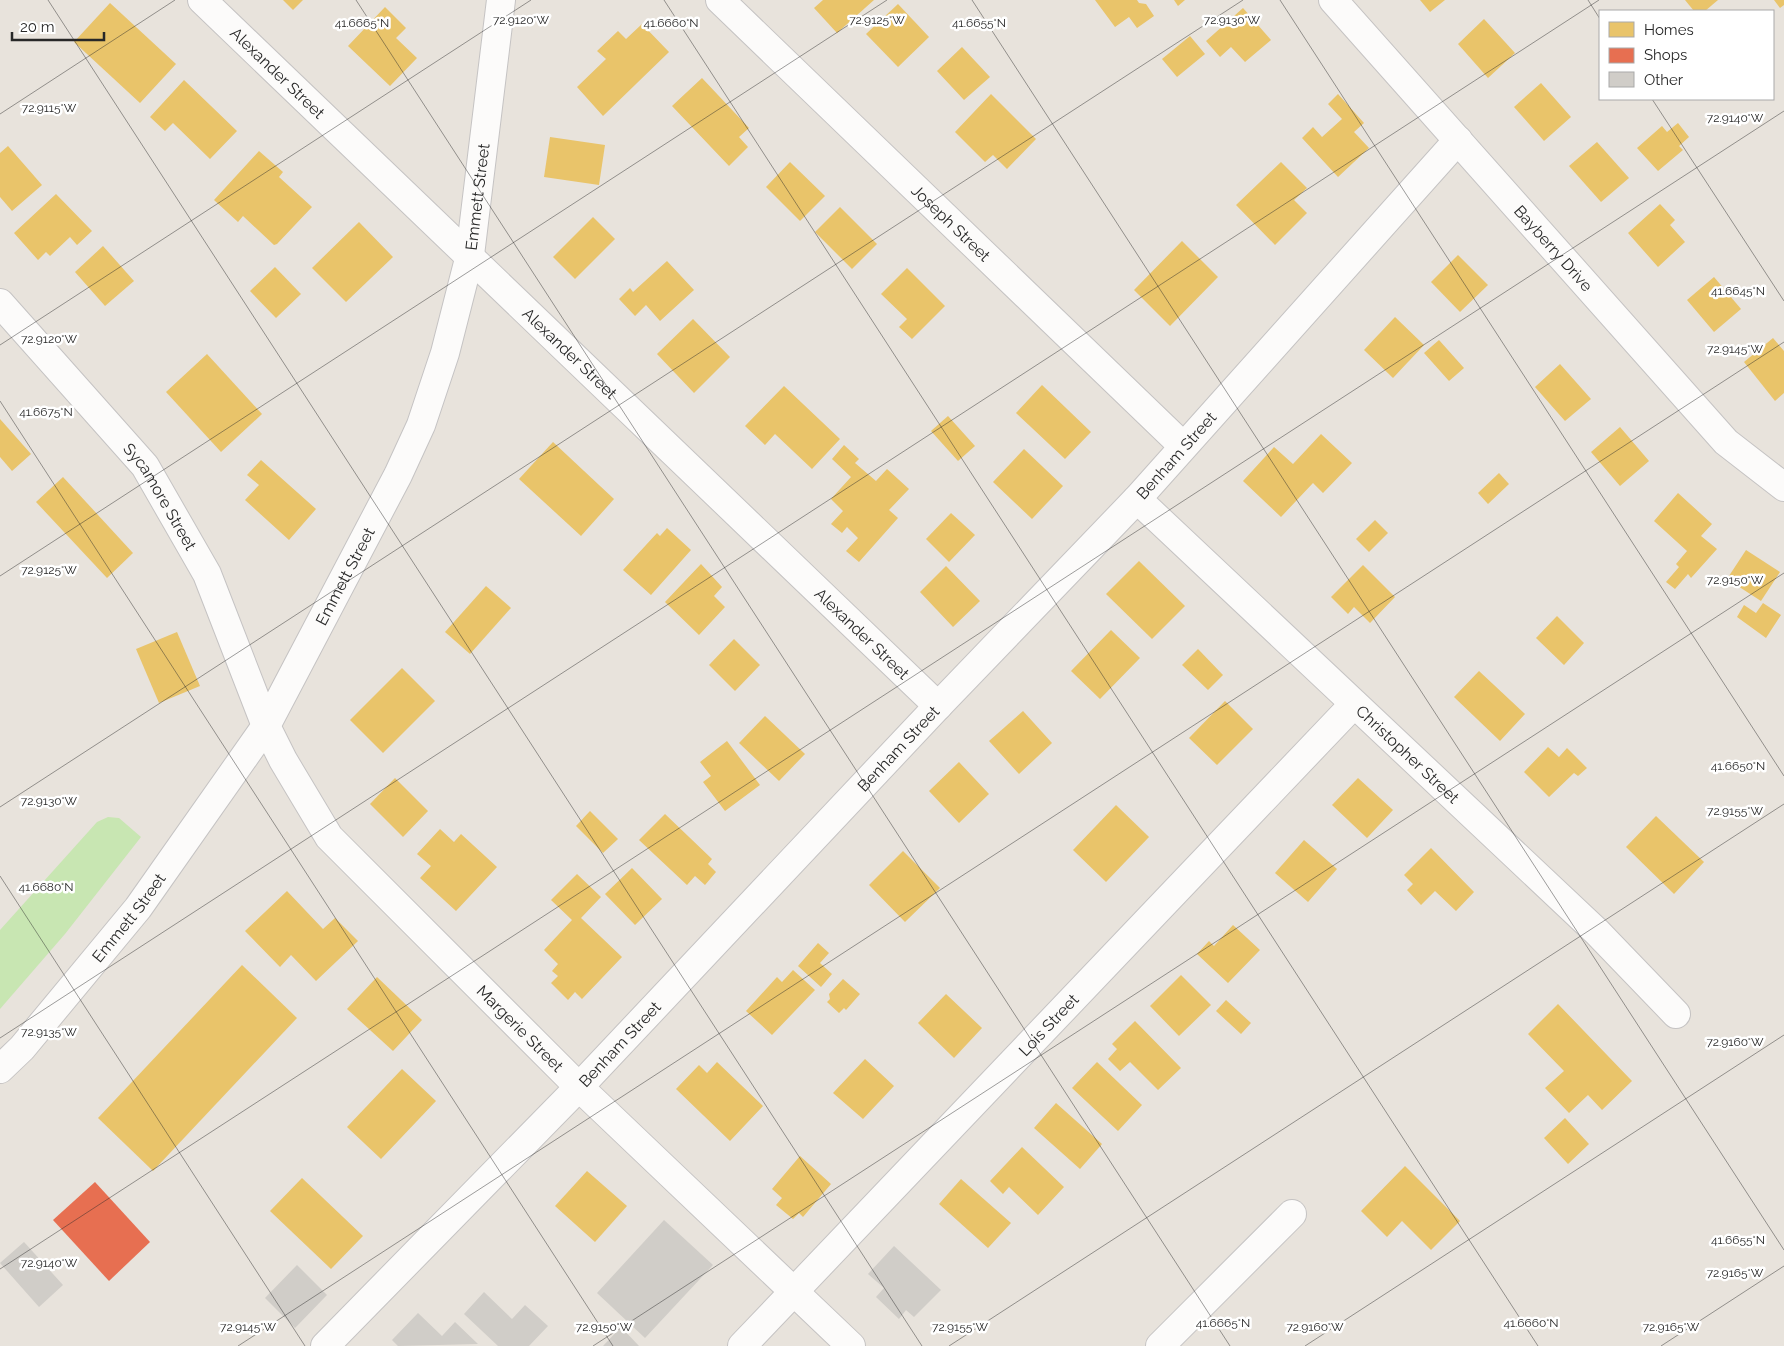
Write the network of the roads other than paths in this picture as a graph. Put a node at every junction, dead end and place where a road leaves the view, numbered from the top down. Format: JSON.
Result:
{"nodes":[{"id":1,"x":202,"y":0,"type":"edge"},
{"id":2,"x":501,"y":0,"type":"edge"},
{"id":3,"x":720,"y":0,"type":"edge"},
{"id":4,"x":1333,"y":0,"type":"edge"},
{"id":5,"x":1458,"y":140,"type":"junction"},
{"id":6,"x":470,"y":255,"type":"junction"},
{"id":7,"x":0,"y":302,"type":"edge"},
{"id":8,"x":1183,"y":446,"type":"junction"},
{"id":9,"x":1784,"y":487,"type":"edge"},
{"id":10,"x":1137,"y":499,"type":"junction"},
{"id":11,"x":1354,"y":704,"type":"junction"},
{"id":12,"x":938,"y":706,"type":"junction"},
{"id":13,"x":266,"y":726,"type":"junction"},
{"id":14,"x":1676,"y":1014,"type":"dead end"},
{"id":15,"x":0,"y":1069,"type":"edge"},
{"id":16,"x":579,"y":1086,"type":"junction"},
{"id":17,"x":1292,"y":1214,"type":"dead end"},
{"id":18,"x":794,"y":1291,"type":"junction"},
{"id":19,"x":325,"y":1346,"type":"edge"},
{"id":20,"x":742,"y":1346,"type":"edge"},
{"id":21,"x":851,"y":1346,"type":"edge"},
{"id":22,"x":1160,"y":1346,"type":"edge"}],
"edges":[{"from":1,"to":6,"type":"street","name":"Alexander Street"},
{"from":2,"to":6,"type":"street","name":"Emmett Street"},
{"from":3,"to":8,"type":"street","name":"Joseph Street"},
{"from":4,"to":5,"type":"street","name":"Bayberry Drive"},
{"from":5,"to":8,"type":"street","name":"Benham Street"},
{"from":5,"to":9,"type":"street","name":"Bayberry Drive"},
{"from":6,"to":12,"type":"street","name":"Alexander Street"},
{"from":6,"to":13,"type":"street","name":"Emmett Street"},
{"from":7,"to":13,"type":"street","name":"Sycamore Street"},
{"from":8,"to":10,"type":"street","name":"Benham Street"},
{"from":10,"to":11,"type":"street","name":"Christopher Street"},
{"from":10,"to":12,"type":"street","name":"Benham Street"},
{"from":11,"to":14,"type":"street","name":"Christopher Street"},
{"from":11,"to":18,"type":"street","name":"Lois Street"},
{"from":12,"to":16,"type":"street","name":"Benham Street"},
{"from":13,"to":15,"type":"street","name":"Emmett Street"},
{"from":13,"to":16,"type":"street","name":"Margerie Street"},
{"from":16,"to":18,"type":"street","name":"Margerie Street"},
{"from":16,"to":19,"type":"street","name":"Benham Street"},
{"from":17,"to":22,"type":"street"},
{"from":18,"to":20,"type":"street","name":"Lois Street"},
{"from":18,"to":21,"type":"street","name":"Margerie Street"}]}
